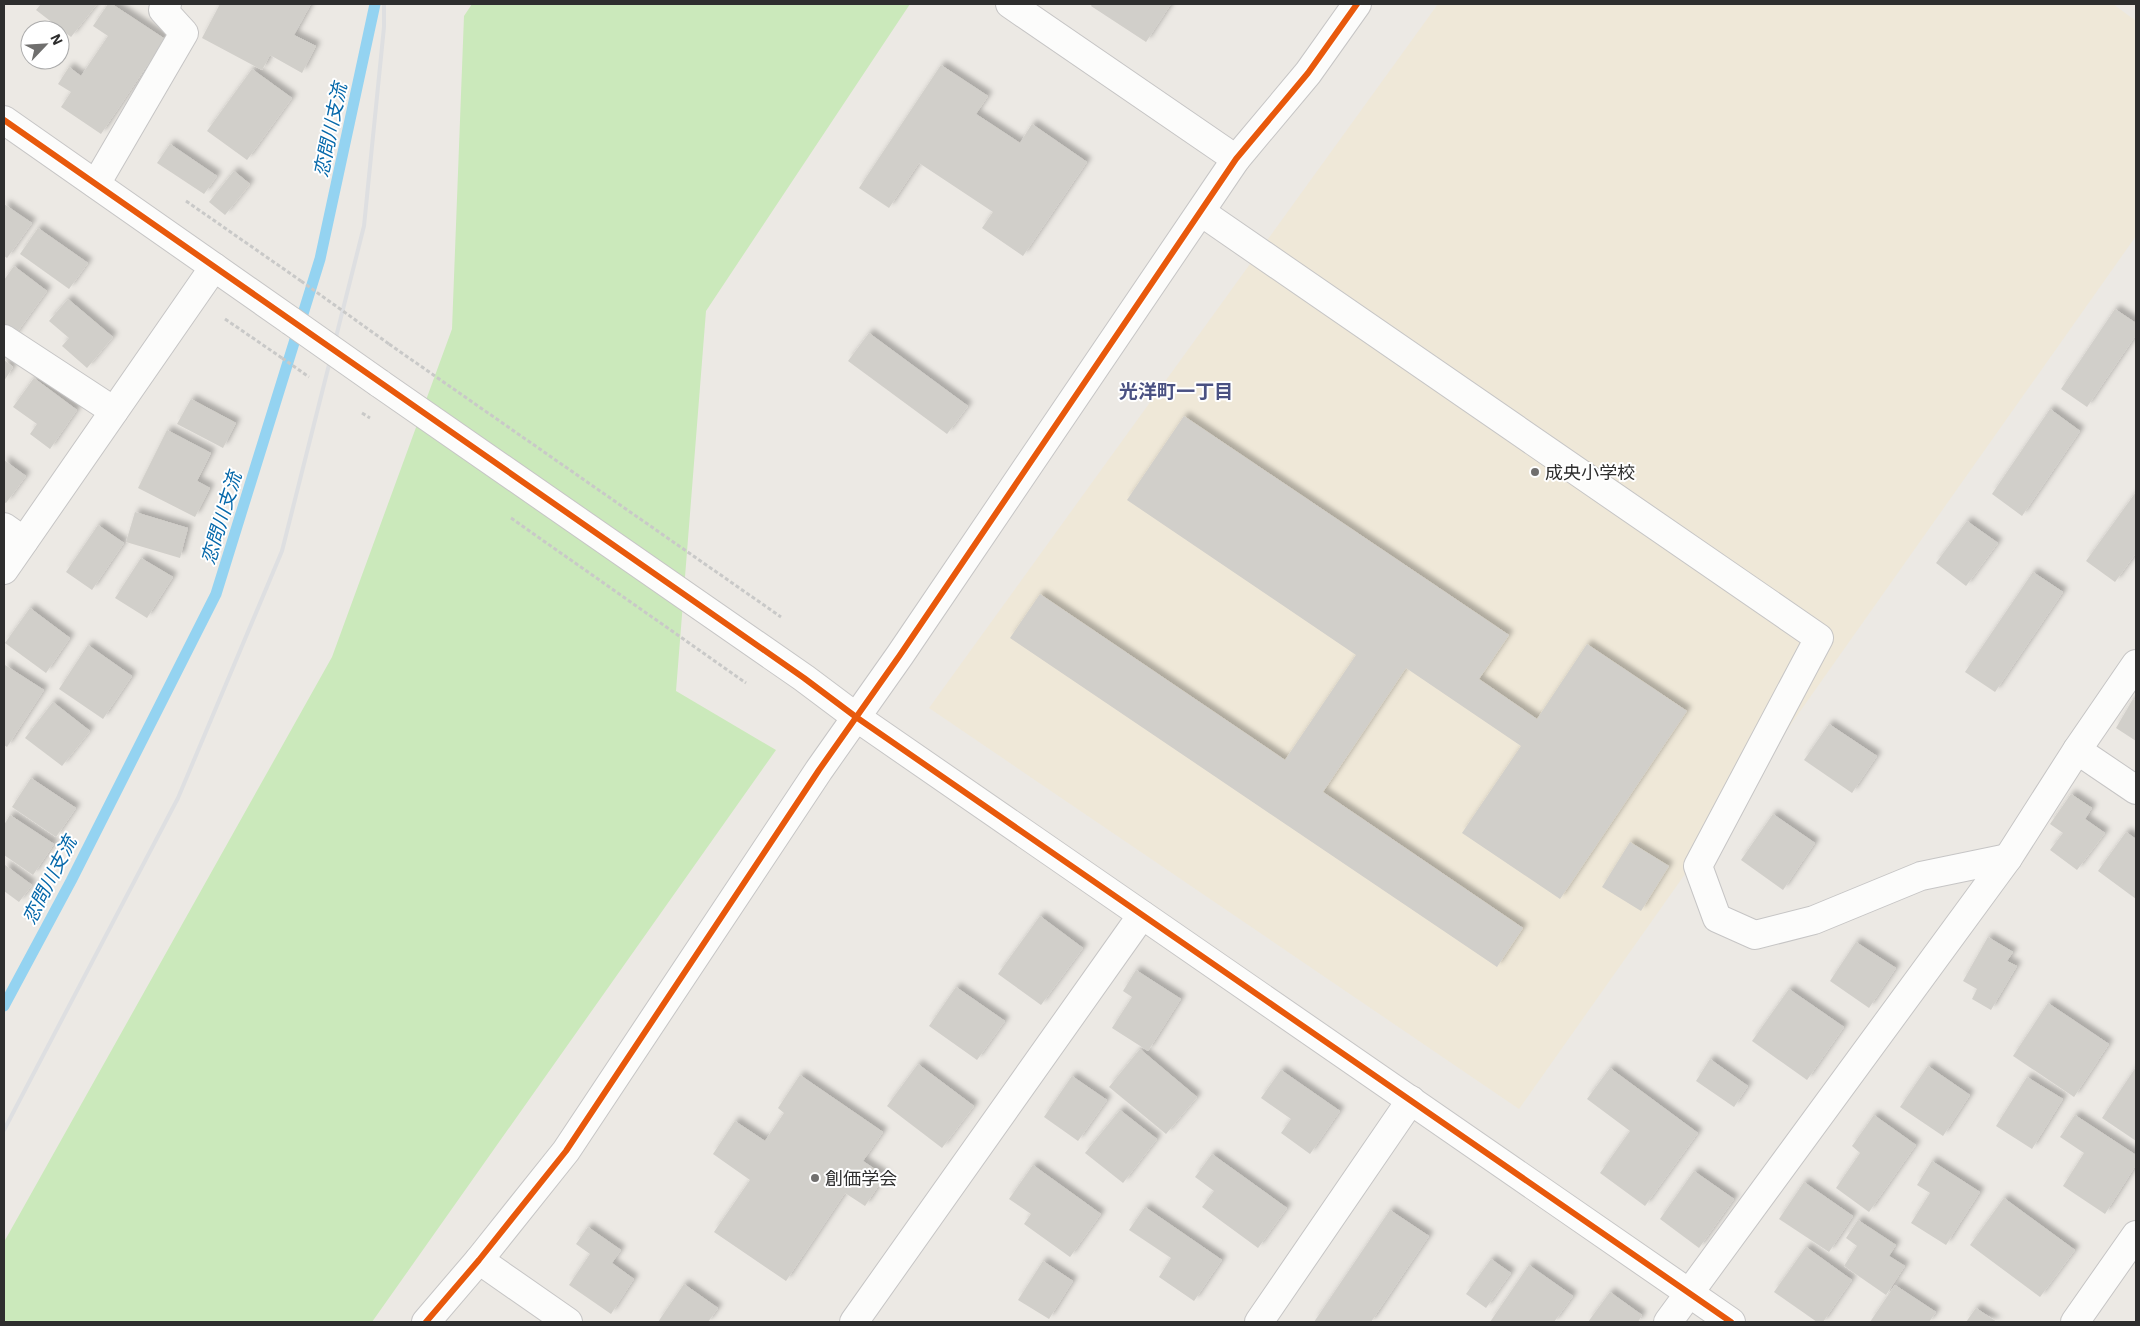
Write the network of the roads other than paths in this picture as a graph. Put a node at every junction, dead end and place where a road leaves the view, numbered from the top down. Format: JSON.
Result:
{"nodes":[{"id":1,"x":167,"y":4,"type":"edge"},
{"id":2,"x":1010,"y":4,"type":"edge"},
{"id":3,"x":1357,"y":4,"type":"edge"},
{"id":4,"x":4,"y":120,"type":"edge"},
{"id":5,"x":1236,"y":159,"type":"junction"},
{"id":6,"x":96,"y":184,"type":"junction"},
{"id":7,"x":1201,"y":212,"type":"junction"},
{"id":8,"x":214,"y":268,"type":"junction"},
{"id":9,"x":4,"y":339,"type":"edge"},
{"id":10,"x":114,"y":411,"type":"junction"},
{"id":11,"x":14,"y":534,"type":"edge"},
{"id":12,"x":4,"y":570,"type":"edge"},
{"id":13,"x":2136,"y":664,"type":"edge"},
{"id":14,"x":856,"y":717,"type":"junction"},
{"id":15,"x":2077,"y":750,"type":"junction"},
{"id":16,"x":2136,"y":790,"type":"edge"},
{"id":17,"x":2008,"y":858,"type":"junction"},
{"id":18,"x":1142,"y":915,"type":"junction"},
{"id":19,"x":1411,"y":1100,"type":"junction"},
{"id":20,"x":2136,"y":1235,"type":"edge"},
{"id":21,"x":479,"y":1260,"type":"junction"},
{"id":22,"x":1688,"y":1293,"type":"junction"},
{"id":23,"x":426,"y":1322,"type":"edge"},
{"id":24,"x":568,"y":1322,"type":"edge"},
{"id":25,"x":854,"y":1322,"type":"edge"},
{"id":26,"x":1259,"y":1322,"type":"edge"},
{"id":27,"x":1668,"y":1322,"type":"edge"},
{"id":28,"x":1731,"y":1322,"type":"edge"},
{"id":29,"x":2075,"y":1322,"type":"edge"}],
"edges":[{"from":1,"to":6,"type":"street"},
{"from":2,"to":5,"type":"street"},
{"from":3,"to":5,"type":"street"},
{"from":4,"to":6,"type":"street"},
{"from":5,"to":7,"type":"street"},
{"from":6,"to":8,"type":"street"},
{"from":7,"to":14,"type":"street"},
{"from":7,"to":17,"type":"street"},
{"from":8,"to":10,"type":"street"},
{"from":8,"to":14,"type":"street","bridge":true},
{"from":9,"to":10,"type":"street"},
{"from":10,"to":11,"type":"street"},
{"from":11,"to":12,"type":"street"},
{"from":13,"to":15,"type":"street"},
{"from":14,"to":18,"type":"street"},
{"from":14,"to":21,"type":"street"},
{"from":15,"to":16,"type":"street"},
{"from":15,"to":17,"type":"street"},
{"from":17,"to":22,"type":"street"},
{"from":18,"to":19,"type":"street"},
{"from":18,"to":25,"type":"street"},
{"from":19,"to":22,"type":"street"},
{"from":19,"to":26,"type":"street"},
{"from":20,"to":29,"type":"street"},
{"from":21,"to":23,"type":"street"},
{"from":21,"to":24,"type":"street"},
{"from":22,"to":27,"type":"street"},
{"from":22,"to":28,"type":"street"}]}
